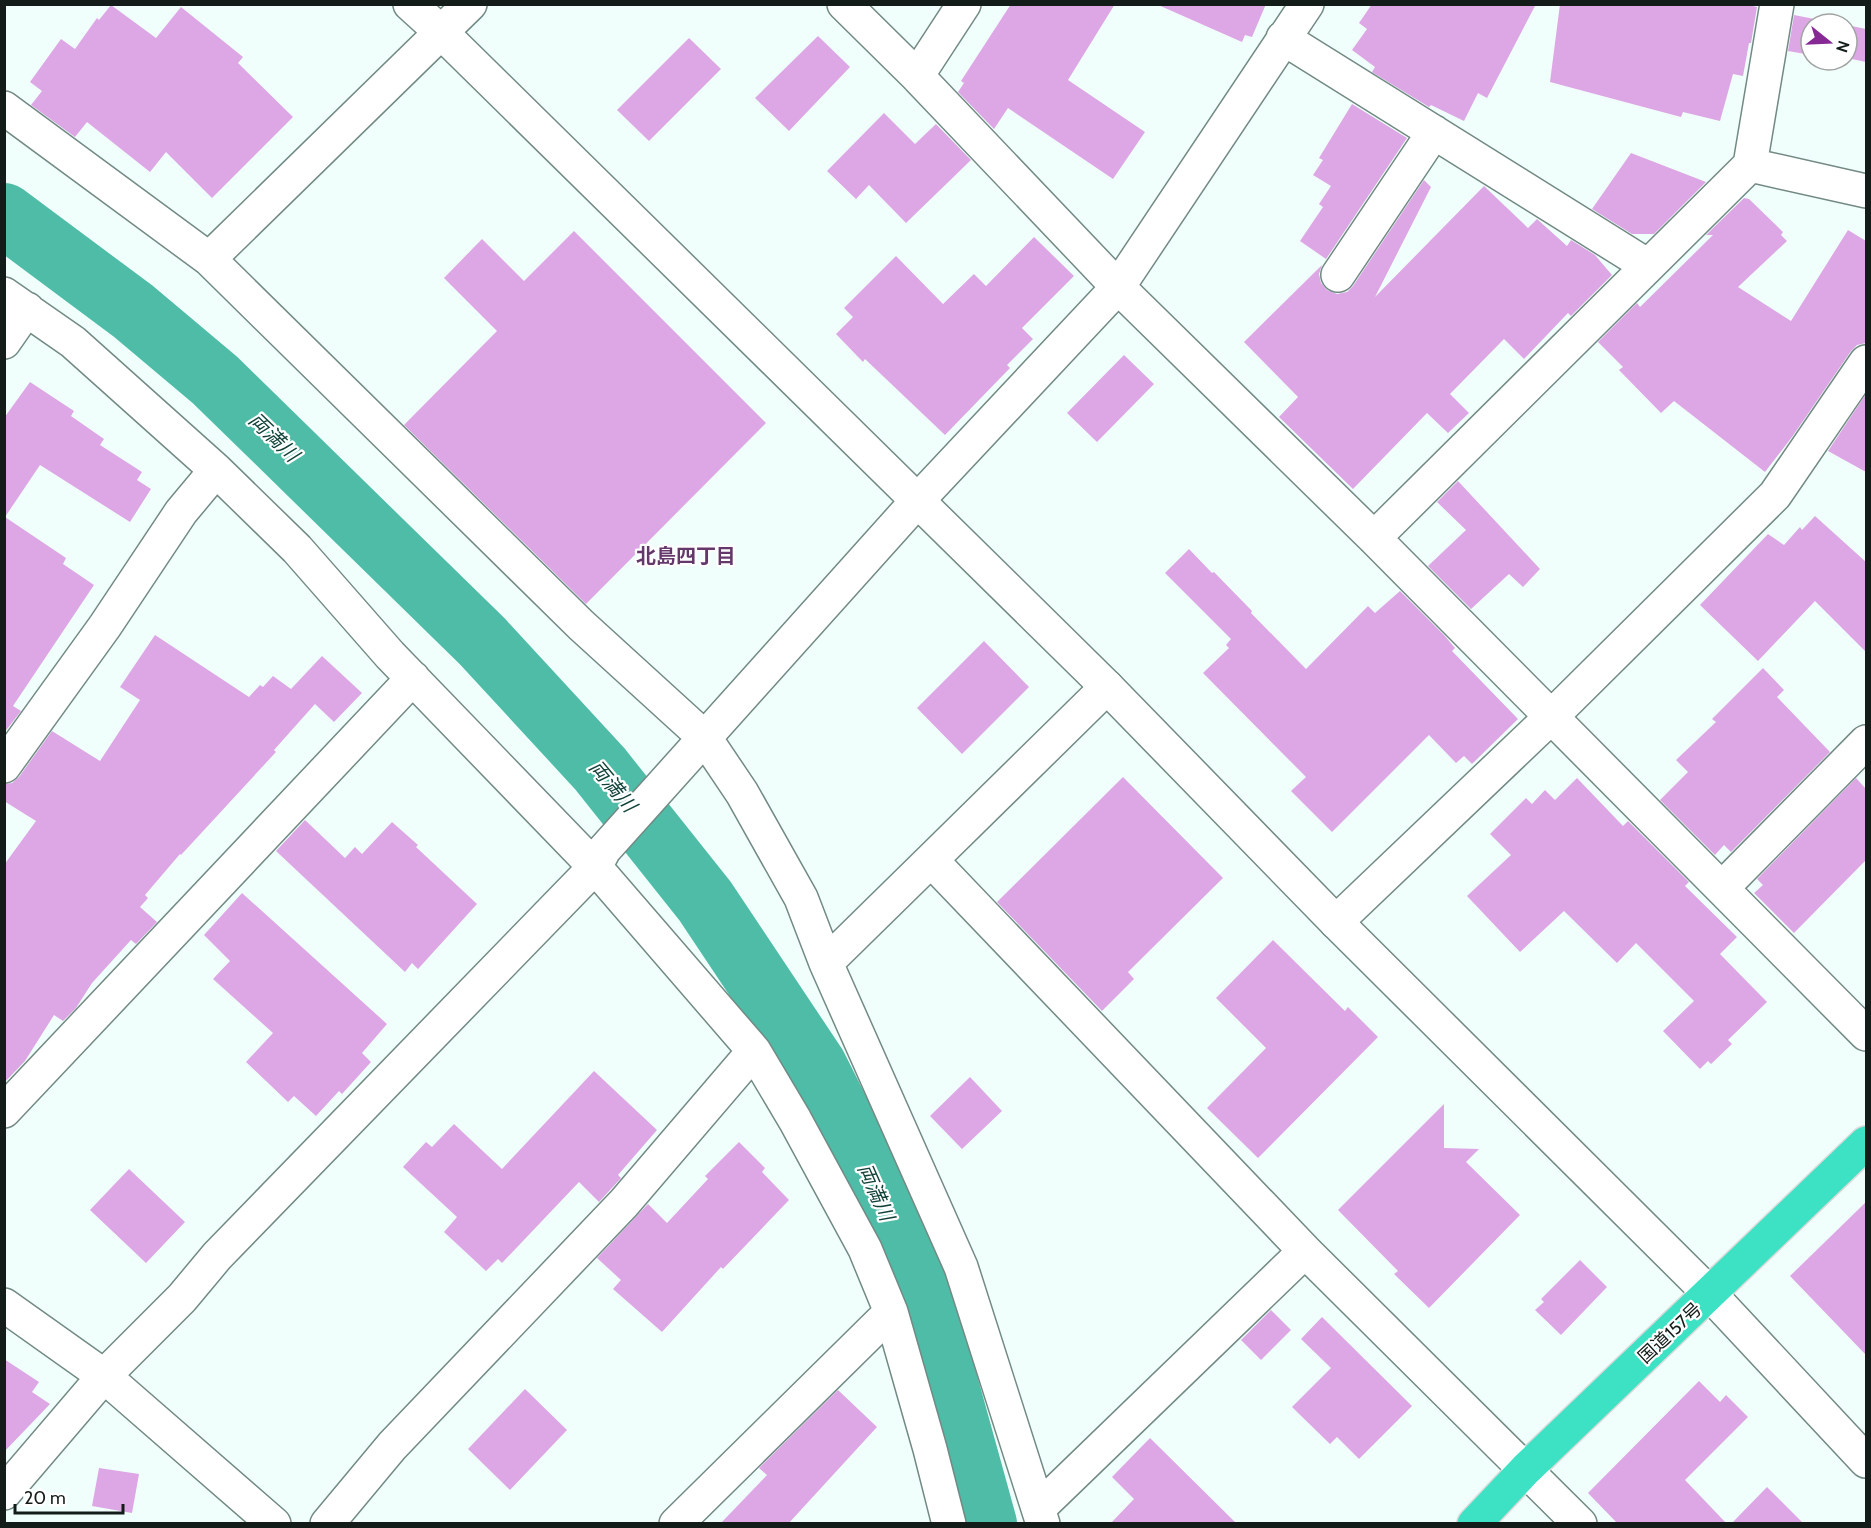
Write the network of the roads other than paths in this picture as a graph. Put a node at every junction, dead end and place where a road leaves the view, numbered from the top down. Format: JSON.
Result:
{"nodes":[{"id":1,"x":410,"y":4,"type":"edge"},
{"id":2,"x":470,"y":4,"type":"edge"},
{"id":3,"x":844,"y":4,"type":"edge"},
{"id":4,"x":964,"y":4,"type":"edge"},
{"id":5,"x":1306,"y":4,"type":"edge"},
{"id":6,"x":1777,"y":4,"type":"edge"},
{"id":7,"x":442,"y":33,"type":"junction"},
{"id":8,"x":1283,"y":38,"type":"junction"},
{"id":9,"x":917,"y":76,"type":"junction"},
{"id":10,"x":4,"y":108,"type":"edge"},
{"id":11,"x":1434,"y":132,"type":"junction"},
{"id":12,"x":1750,"y":165,"type":"junction"},
{"id":13,"x":1866,"y":191,"type":"edge"},
{"id":14,"x":209,"y":260,"type":"junction"},
{"id":15,"x":1648,"y":266,"type":"junction"},
{"id":16,"x":1338,"y":275,"type":"dead end"},
{"id":17,"x":1118,"y":287,"type":"junction"},
{"id":18,"x":16,"y":302,"type":"edge"},
{"id":19,"x":4,"y":342,"type":"edge"},
{"id":20,"x":1866,"y":362,"type":"edge"},
{"id":21,"x":216,"y":470,"type":"junction"},
{"id":22,"x":918,"y":500,"type":"junction"},
{"id":23,"x":1374,"y":538,"type":"junction"},
{"id":24,"x":413,"y":678,"type":"junction"},
{"id":25,"x":1107,"y":687,"type":"junction"},
{"id":26,"x":1552,"y":716,"type":"junction"},
{"id":27,"x":705,"y":738,"type":"junction"},
{"id":28,"x":1866,"y":742,"type":"edge"},
{"id":29,"x":4,"y":766,"type":"edge"},
{"id":30,"x":600,"y":858,"type":"junction"},
{"id":31,"x":931,"y":860,"type":"junction"},
{"id":32,"x":1722,"y":888,"type":"junction"},
{"id":33,"x":1336,"y":922,"type":"junction"},
{"id":34,"x":826,"y":963,"type":"junction"},
{"id":35,"x":1866,"y":1034,"type":"edge"},
{"id":36,"x":754,"y":1051,"type":"junction"},
{"id":37,"x":4,"y":1111,"type":"edge"},
{"id":38,"x":1866,"y":1143,"type":"edge"},
{"id":39,"x":1305,"y":1251,"type":"junction"},
{"id":40,"x":1710,"y":1294,"type":"junction"},
{"id":41,"x":4,"y":1305,"type":"edge"},
{"id":42,"x":891,"y":1312,"type":"junction"},
{"id":43,"x":104,"y":1376,"type":"junction"},
{"id":44,"x":1866,"y":1461,"type":"edge"},
{"id":45,"x":1526,"y":1469,"type":"junction"},
{"id":46,"x":4,"y":1493,"type":"edge"},
{"id":47,"x":1041,"y":1516,"type":"edge"},
{"id":48,"x":274,"y":1524,"type":"edge"},
{"id":49,"x":327,"y":1524,"type":"edge"},
{"id":50,"x":676,"y":1524,"type":"edge"},
{"id":51,"x":949,"y":1524,"type":"edge"},
{"id":52,"x":1474,"y":1524,"type":"edge"},
{"id":53,"x":1580,"y":1524,"type":"edge"}],
"edges":[{"from":1,"to":7,"type":"street"},
{"from":2,"to":7,"type":"street"},
{"from":3,"to":9,"type":"street"},
{"from":4,"to":9,"type":"street"},
{"from":5,"to":8,"type":"street"},
{"from":6,"to":12,"type":"street"},
{"from":7,"to":14,"type":"street"},
{"from":7,"to":22,"type":"street"},
{"from":8,"to":11,"type":"street"},
{"from":8,"to":17,"type":"street"},
{"from":9,"to":17,"type":"street"},
{"from":10,"to":14,"type":"street"},
{"from":11,"to":15,"type":"street"},
{"from":11,"to":16,"type":"street"},
{"from":12,"to":13,"type":"street"},
{"from":12,"to":15,"type":"street"},
{"from":14,"to":27,"type":"street"},
{"from":15,"to":23,"type":"street"},
{"from":17,"to":22,"type":"street"},
{"from":17,"to":23,"type":"street"},
{"from":18,"to":19,"type":"street"},
{"from":18,"to":21,"type":"street"},
{"from":20,"to":26,"type":"street"},
{"from":21,"to":24,"type":"street"},
{"from":21,"to":29,"type":"street"},
{"from":22,"to":25,"type":"street"},
{"from":22,"to":27,"type":"street"},
{"from":23,"to":26,"type":"street"},
{"from":24,"to":30,"type":"street"},
{"from":24,"to":37,"type":"street"},
{"from":25,"to":31,"type":"street"},
{"from":25,"to":33,"type":"street"},
{"from":26,"to":32,"type":"street"},
{"from":26,"to":33,"type":"street"},
{"from":27,"to":30,"type":"street"},
{"from":27,"to":34,"type":"street"},
{"from":28,"to":32,"type":"street"},
{"from":30,"to":36,"type":"street"},
{"from":30,"to":43,"type":"street"},
{"from":31,"to":34,"type":"street"},
{"from":31,"to":39,"type":"street"},
{"from":32,"to":35,"type":"street"},
{"from":33,"to":40,"type":"street"},
{"from":34,"to":47,"type":"street"},
{"from":36,"to":42,"type":"street"},
{"from":36,"to":49,"type":"street"},
{"from":38,"to":40,"type":"highway","name":"国道157号"},
{"from":39,"to":45,"type":"street"},
{"from":39,"to":47,"type":"street"},
{"from":40,"to":44,"type":"street"},
{"from":40,"to":45,"type":"highway","name":"国道157号"},
{"from":41,"to":43,"type":"street"},
{"from":42,"to":50,"type":"street"},
{"from":42,"to":51,"type":"street"},
{"from":43,"to":46,"type":"street"},
{"from":43,"to":48,"type":"street"},
{"from":45,"to":52,"type":"highway","name":"国道157号"},
{"from":45,"to":53,"type":"street"}]}
